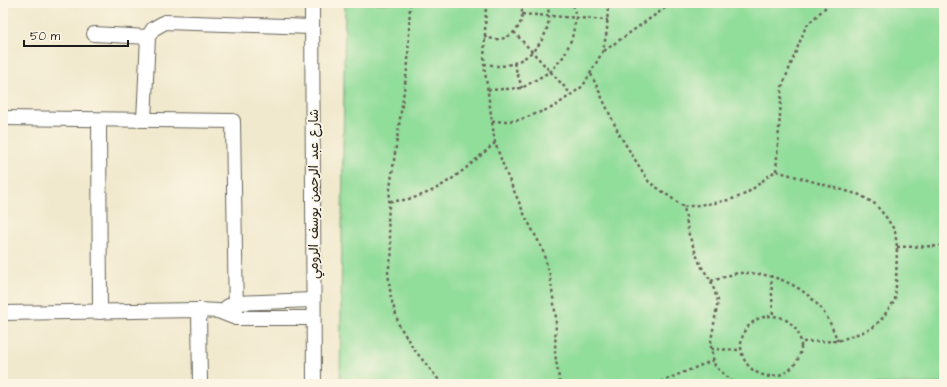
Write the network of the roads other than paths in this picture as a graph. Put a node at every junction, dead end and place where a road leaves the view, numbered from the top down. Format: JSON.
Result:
{"nodes":[{"id":1,"x":312,"y":3,"type":"edge"},
{"id":2,"x":312,"y":27,"type":"junction"},
{"id":3,"x":94,"y":34,"type":"dead end"},
{"id":4,"x":148,"y":37,"type":"junction"},
{"id":5,"x":3,"y":118,"type":"edge"},
{"id":6,"x":99,"y":120,"type":"junction"},
{"id":7,"x":144,"y":120,"type":"junction"},
{"id":8,"x":313,"y":300,"type":"junction"},
{"id":9,"x":235,"y":303,"type":"junction"},
{"id":10,"x":199,"y":310,"type":"junction"},
{"id":11,"x":218,"y":311,"type":"junction"},
{"id":12,"x":100,"y":312,"type":"junction"},
{"id":13,"x":3,"y":313,"type":"edge"},
{"id":14,"x":236,"y":318,"type":"junction"},
{"id":15,"x":313,"y":318,"type":"junction"},
{"id":16,"x":200,"y":384,"type":"edge"},
{"id":17,"x":314,"y":384,"type":"edge"}],
"edges":[{"from":1,"to":2,"type":"street","name":"شارع عبد الرحمن يوسف الرومي"},
{"from":2,"to":4,"type":"street"},
{"from":2,"to":8,"type":"street","name":"شارع عبد الرحمن يوسف الرومي"},
{"from":3,"to":4,"type":"street"},
{"from":4,"to":7,"type":"street"},
{"from":5,"to":6,"type":"street"},
{"from":6,"to":7,"type":"street"},
{"from":6,"to":12,"type":"street"},
{"from":7,"to":9,"type":"street"},
{"from":8,"to":9,"type":"street"},
{"from":8,"to":15,"type":"street","name":"شارع عبد الرحمن يوسف الرومي"},
{"from":9,"to":11,"type":"street"},
{"from":9,"to":14,"type":"street"},
{"from":10,"to":11,"type":"street"},
{"from":10,"to":12,"type":"street"},
{"from":10,"to":16,"type":"street"},
{"from":11,"to":14,"type":"street"},
{"from":12,"to":13,"type":"street"},
{"from":14,"to":15,"type":"street"},
{"from":15,"to":17,"type":"street","name":"شارع عبد الرحمن يوسف الرومي"}]}
